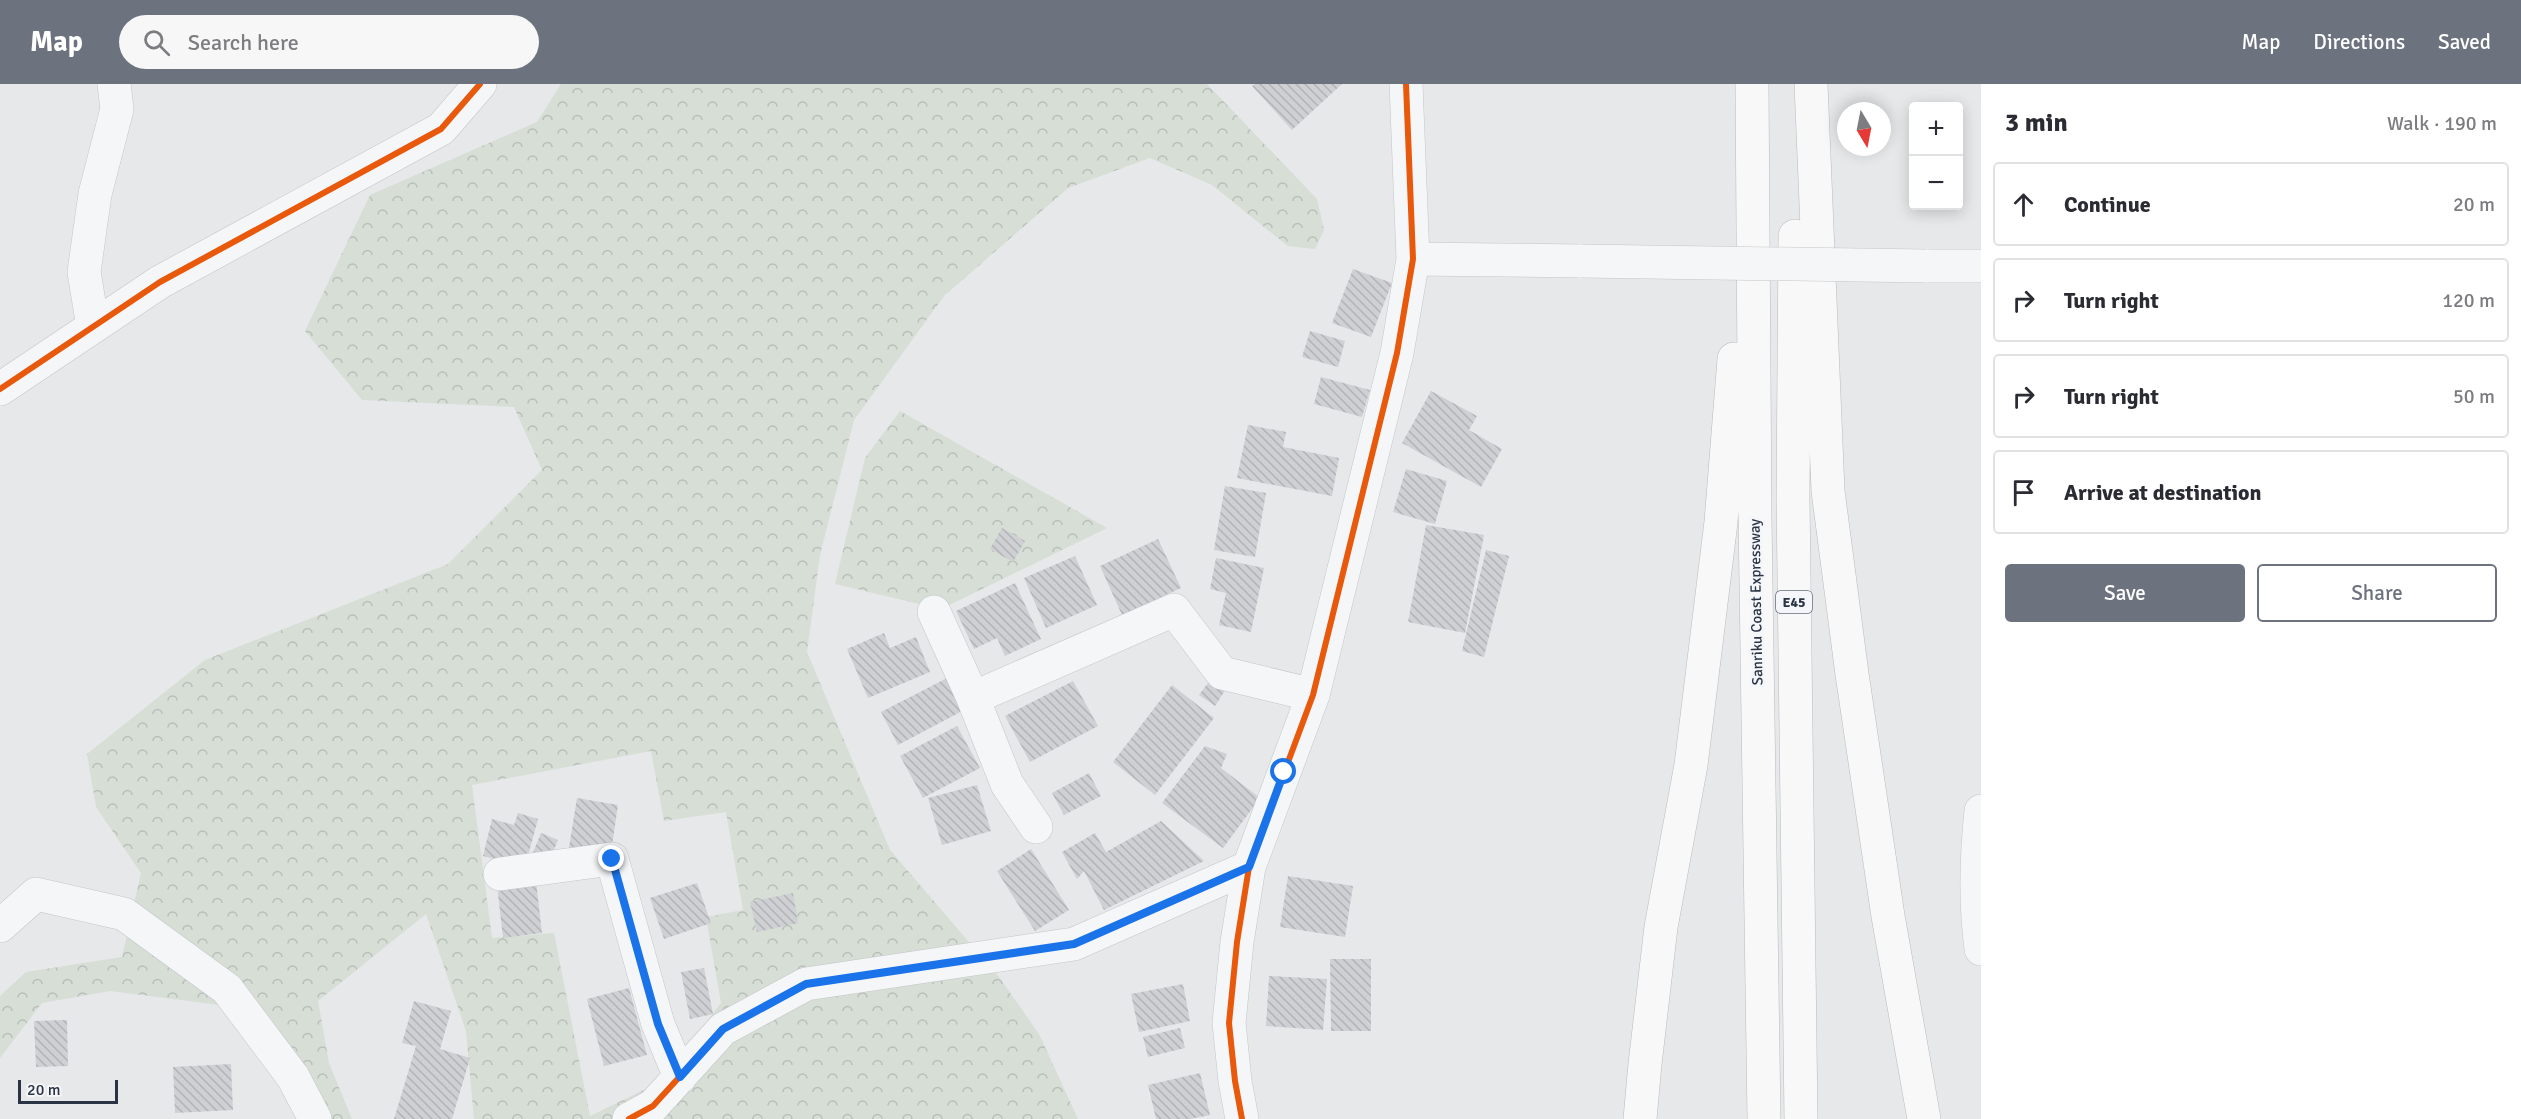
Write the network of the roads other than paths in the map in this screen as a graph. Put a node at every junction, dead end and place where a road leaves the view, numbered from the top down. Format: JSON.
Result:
{"nodes":[{"id":1,"x":114,"y":84,"type":"edge"},
{"id":2,"x":480,"y":84,"type":"edge"},
{"id":3,"x":1406,"y":84,"type":"edge"},
{"id":4,"x":1752,"y":84,"type":"edge"},
{"id":5,"x":1797,"y":84,"type":"edge"},
{"id":6,"x":1811,"y":84,"type":"edge"},
{"id":7,"x":1751,"y":136,"type":"junction"},
{"id":8,"x":1413,"y":259,"type":"junction"},
{"id":9,"x":1981,"y":266,"type":"edge"},
{"id":10,"x":93,"y":327,"type":"junction"},
{"id":11,"x":0,"y":389,"type":"edge"},
{"id":12,"x":934,"y":612,"type":"dead end"},
{"id":13,"x":1313,"y":695,"type":"junction"},
{"id":14,"x":973,"y":698,"type":"junction"},
{"id":15,"x":1981,"y":811,"type":"edge"},
{"id":16,"x":1036,"y":827,"type":"dead end"},
{"id":17,"x":1249,"y":867,"type":"junction"},
{"id":18,"x":500,"y":874,"type":"dead end"},
{"id":19,"x":0,"y":926,"type":"edge"},
{"id":20,"x":1981,"y":949,"type":"edge"},
{"id":21,"x":680,"y":1077,"type":"junction"},
{"id":22,"x":315,"y":1119,"type":"edge"},
{"id":23,"x":629,"y":1119,"type":"edge"},
{"id":24,"x":1242,"y":1119,"type":"edge"},
{"id":25,"x":1640,"y":1119,"type":"edge"},
{"id":26,"x":1764,"y":1119,"type":"edge"},
{"id":27,"x":1801,"y":1119,"type":"edge"},
{"id":28,"x":1924,"y":1119,"type":"edge"}],
"edges":[{"from":1,"to":10,"type":"street"},
{"from":2,"to":10,"type":"street"},
{"from":3,"to":8,"type":"street"},
{"from":4,"to":7,"type":"highway","name":"Sanriku Coast Expressway","number":"E45"},
{"from":5,"to":27,"type":"highway","number":"E45"},
{"from":6,"to":28,"type":"highway"},
{"from":7,"to":25,"type":"highway"},
{"from":7,"to":26,"type":"highway","name":"Sanriku Coast Expressway","number":"E45"},
{"from":8,"to":9,"type":"street","bridge":true},
{"from":8,"to":13,"type":"street"},
{"from":10,"to":11,"type":"street"},
{"from":12,"to":14,"type":"street"},
{"from":13,"to":14,"type":"street"},
{"from":13,"to":17,"type":"street"},
{"from":14,"to":16,"type":"street"},
{"from":15,"to":20,"type":"street"},
{"from":17,"to":21,"type":"street"},
{"from":17,"to":24,"type":"street"},
{"from":18,"to":21,"type":"street"},
{"from":19,"to":22,"type":"street"},
{"from":21,"to":23,"type":"street"}]}
